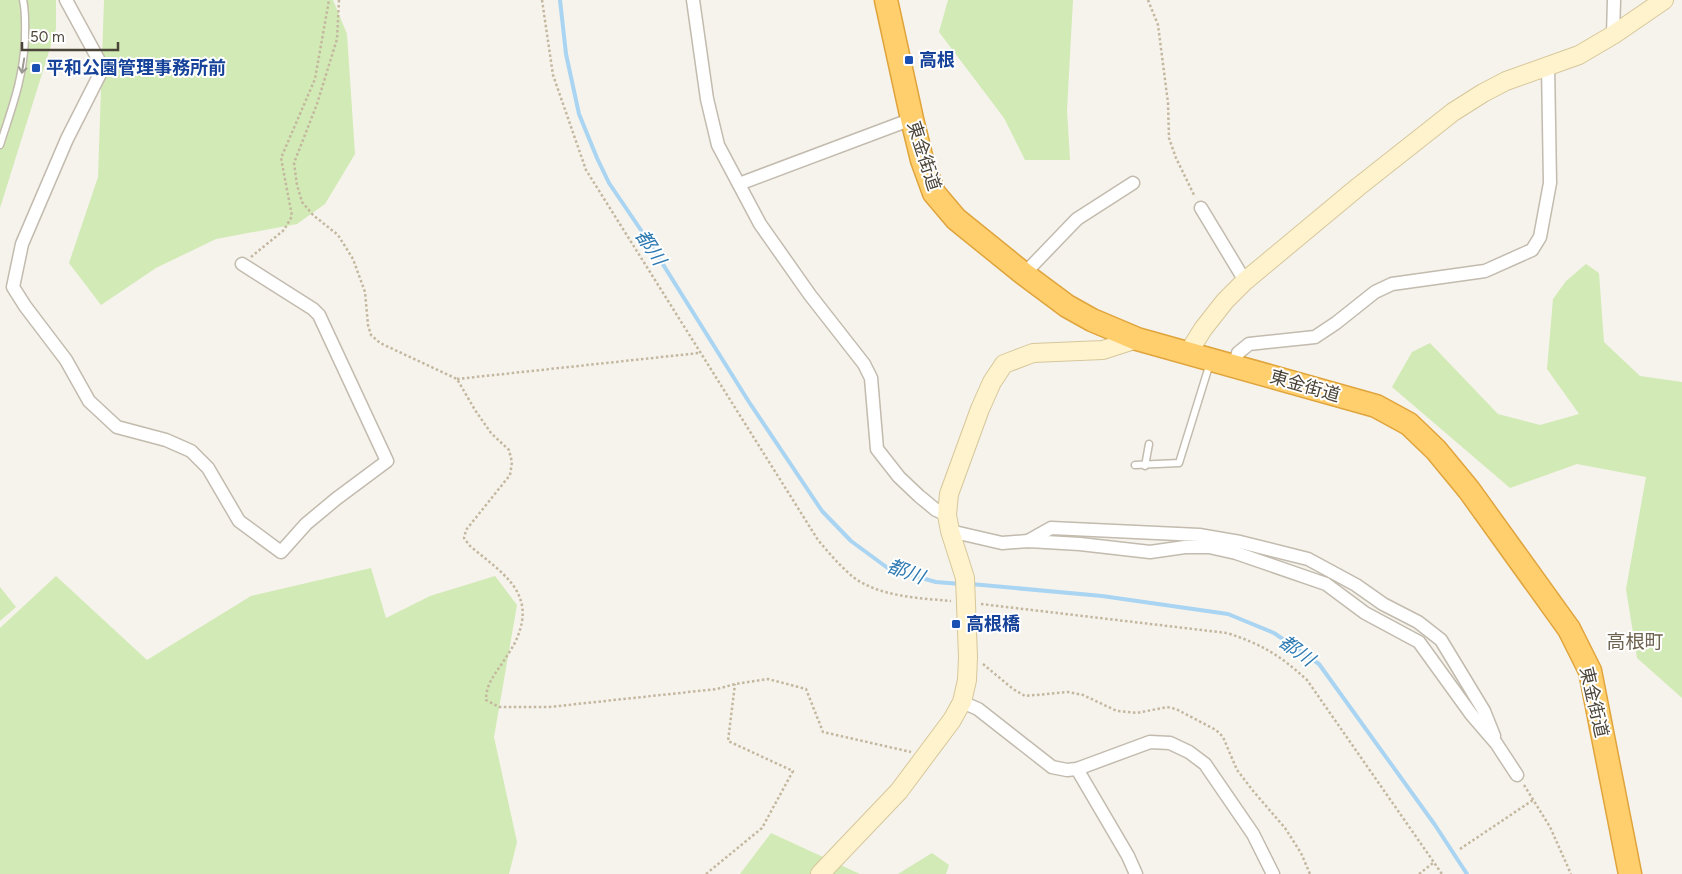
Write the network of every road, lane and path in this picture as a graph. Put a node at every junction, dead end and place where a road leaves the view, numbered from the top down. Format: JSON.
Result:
{"nodes":[{"id":1,"x":23,"y":0,"type":"edge"},
{"id":2,"x":66,"y":0,"type":"edge"},
{"id":3,"x":329,"y":0,"type":"edge"},
{"id":4,"x":339,"y":0,"type":"edge"},
{"id":5,"x":693,"y":0,"type":"edge"},
{"id":6,"x":886,"y":0,"type":"edge"},
{"id":7,"x":1148,"y":0,"type":"edge"},
{"id":8,"x":1614,"y":0,"type":"edge"},
{"id":9,"x":1664,"y":0,"type":"edge"},
{"id":10,"x":1613,"y":35,"type":"junction"},
{"id":11,"x":1548,"y":65,"type":"junction"},
{"id":12,"x":912,"y":120,"type":"junction"},
{"id":13,"x":0,"y":145,"type":"edge"},
{"id":14,"x":1133,"y":183,"type":"dead end"},
{"id":15,"x":739,"y":184,"type":"junction"},
{"id":16,"x":1200,"y":208,"type":"joint"},
{"id":17,"x":242,"y":264,"type":"joint"},
{"id":18,"x":1024,"y":274,"type":"junction"},
{"id":19,"x":1245,"y":282,"type":"junction"},
{"id":20,"x":1137,"y":339,"type":"junction"},
{"id":21,"x":700,"y":353,"type":"dead end"},
{"id":22,"x":1188,"y":353,"type":"junction"},
{"id":23,"x":1211,"y":360,"type":"junction"},
{"id":24,"x":1234,"y":366,"type":"junction"},
{"id":25,"x":457,"y":379,"type":"junction"},
{"id":26,"x":1149,"y":444,"type":"dead end"},
{"id":27,"x":1135,"y":465,"type":"dead end"},
{"id":28,"x":1145,"y":466,"type":"junction"},
{"id":29,"x":949,"y":523,"type":"junction"},
{"id":30,"x":1028,"y":541,"type":"junction"},
{"id":31,"x":735,"y":684,"type":"junction"},
{"id":32,"x":962,"y":702,"type":"junction"},
{"id":33,"x":1496,"y":743,"type":"junction"},
{"id":34,"x":926,"y":755,"type":"junction"},
{"id":35,"x":1077,"y":769,"type":"junction"},
{"id":36,"x":1518,"y":775,"type":"joint"},
{"id":37,"x":1533,"y":800,"type":"junction"},
{"id":38,"x":1460,"y":849,"type":"dead end"},
{"id":39,"x":1434,"y":863,"type":"dead end"},
{"id":40,"x":706,"y":874,"type":"edge"},
{"id":41,"x":820,"y":874,"type":"edge"},
{"id":42,"x":1136,"y":874,"type":"edge"},
{"id":43,"x":1273,"y":874,"type":"edge"},
{"id":44,"x":1418,"y":874,"type":"edge"},
{"id":45,"x":1570,"y":874,"type":"edge"},
{"id":46,"x":1630,"y":874,"type":"edge"}],
"edges":[{"from":1,"to":13,"type":"lane","one_way":true},
{"from":2,"to":17,"type":"street"},
{"from":3,"to":17,"type":"path"},
{"from":4,"to":25,"type":"path"},
{"from":5,"to":15,"type":"street"},
{"from":6,"to":12,"type":"highway","name":"東金街道"},
{"from":7,"to":16,"type":"path"},
{"from":8,"to":10,"type":"street"},
{"from":9,"to":10,"type":"street"},
{"from":10,"to":11,"type":"street"},
{"from":11,"to":19,"type":"street"},
{"from":11,"to":24,"type":"street"},
{"from":12,"to":15,"type":"street"},
{"from":12,"to":18,"type":"highway","name":"東金街道"},
{"from":14,"to":18,"type":"street"},
{"from":15,"to":29,"type":"street"},
{"from":16,"to":19,"type":"street"},
{"from":18,"to":20,"type":"highway","name":"東金街道"},
{"from":19,"to":22,"type":"street"},
{"from":20,"to":22,"type":"highway","name":"東金街道"},
{"from":20,"to":29,"type":"street"},
{"from":21,"to":25,"type":"path"},
{"from":22,"to":23,"type":"highway","name":"東金街道"},
{"from":23,"to":24,"type":"highway","name":"東金街道"},
{"from":23,"to":28,"type":"lane"},
{"from":24,"to":46,"type":"highway","name":"東金街道"},
{"from":25,"to":31,"type":"path"},
{"from":26,"to":28,"type":"lane"},
{"from":27,"to":28,"type":"lane"},
{"from":29,"to":30,"type":"street"},
{"from":29,"to":32,"type":"street"},
{"from":30,"to":33,"type":"street"},
{"from":30,"to":33,"type":"street"},
{"from":31,"to":34,"type":"path"},
{"from":31,"to":40,"type":"path"},
{"from":32,"to":34,"type":"street"},
{"from":32,"to":35,"type":"street"},
{"from":33,"to":36,"type":"street"},
{"from":34,"to":41,"type":"street"},
{"from":35,"to":42,"type":"street"},
{"from":35,"to":43,"type":"street"},
{"from":36,"to":37,"type":"path"},
{"from":37,"to":38,"type":"path"},
{"from":37,"to":45,"type":"path"},
{"from":39,"to":44,"type":"path"}]}
